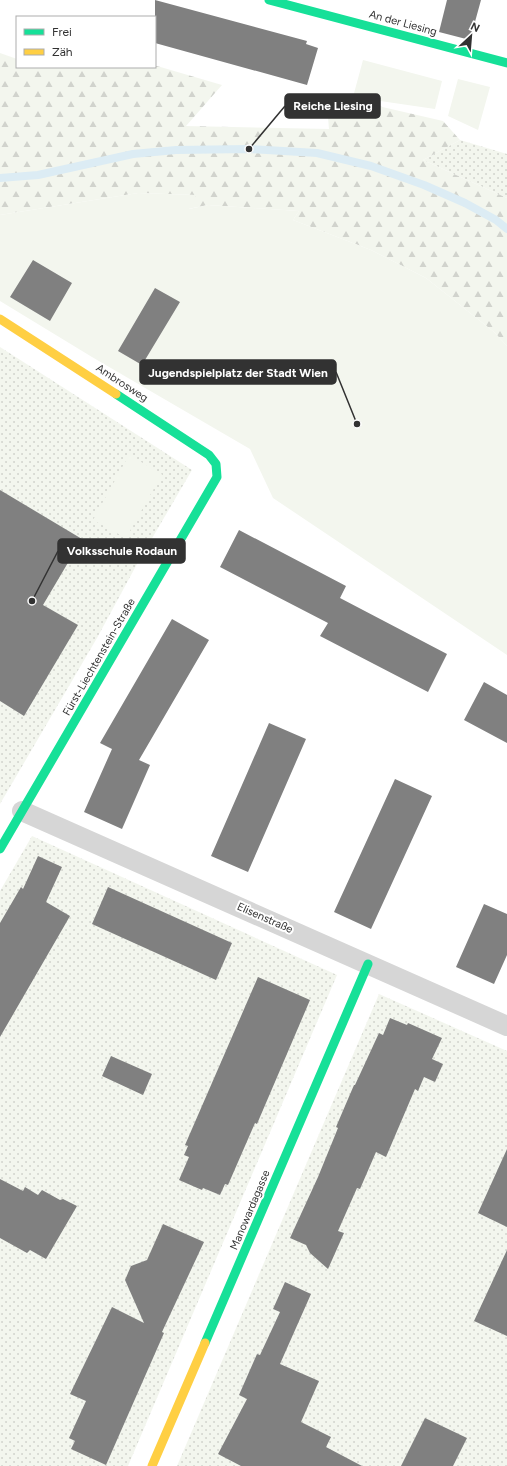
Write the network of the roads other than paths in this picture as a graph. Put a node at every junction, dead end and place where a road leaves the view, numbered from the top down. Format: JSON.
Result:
{"nodes":[{"id":1,"x":270,"y":0,"type":"edge"},
{"id":2,"x":507,"y":63,"type":"edge"},
{"id":3,"x":0,"y":320,"type":"edge"},
{"id":4,"x":217,"y":477,"type":"joint"},
{"id":5,"x":22,"y":811,"type":"junction"},
{"id":6,"x":0,"y":849,"type":"edge"},
{"id":7,"x":368,"y":964,"type":"junction"},
{"id":8,"x":507,"y":1026,"type":"edge"},
{"id":9,"x":152,"y":1466,"type":"edge"}],
"edges":[{"from":1,"to":2,"type":"street","name":"An der Liesing"},
{"from":3,"to":4,"type":"street","name":"Ambrosweg"},
{"from":4,"to":5,"type":"street","name":"Fürst-Liechtenstein-Straße"},
{"from":5,"to":6,"type":"street","name":"Fürst-Liechtenstein-Straße"},
{"from":5,"to":7,"type":"street","name":"Elisenstraße"},
{"from":7,"to":8,"type":"street","name":"Elisenstraße"},
{"from":7,"to":9,"type":"street","name":"Manowardagasse"}]}
